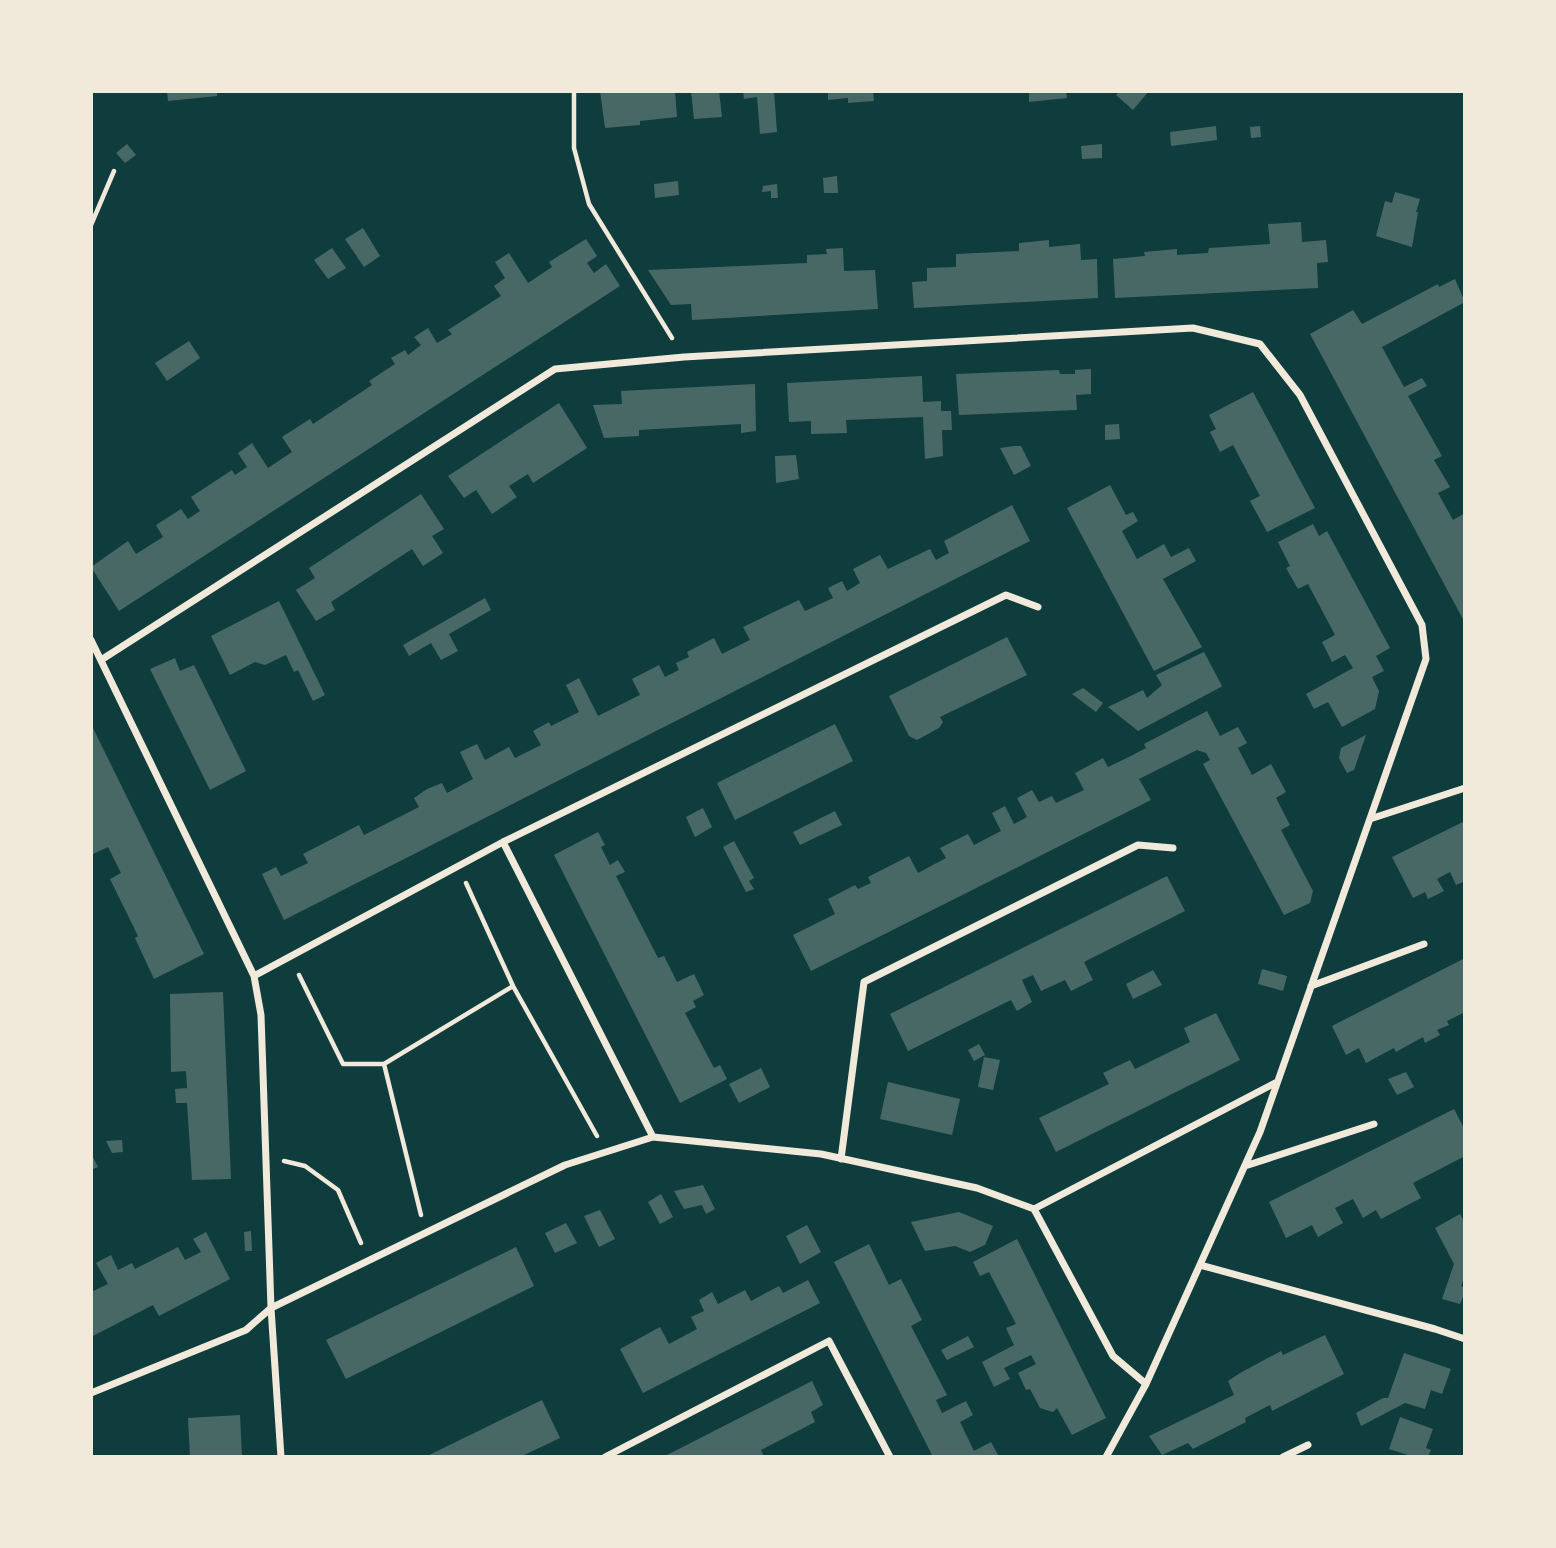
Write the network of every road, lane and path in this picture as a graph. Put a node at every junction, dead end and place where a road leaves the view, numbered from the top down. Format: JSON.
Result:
{"nodes":[{"id":1,"x":574,"y":91,"type":"edge"},
{"id":2,"x":114,"y":171,"type":"dead end"},
{"id":3,"x":91,"y":225,"type":"edge"},
{"id":4,"x":684,"y":357,"type":"junction"},
{"id":5,"x":1038,"y":607,"type":"dead end"},
{"id":6,"x":91,"y":640,"type":"edge"},
{"id":7,"x":101,"y":660,"type":"junction"},
{"id":8,"x":1465,"y":788,"type":"edge"},
{"id":9,"x":1370,"y":820,"type":"junction"},
{"id":10,"x":503,"y":842,"type":"junction"},
{"id":11,"x":1173,"y":848,"type":"dead end"},
{"id":12,"x":458,"y":866,"type":"junction"},
{"id":13,"x":1424,"y":944,"type":"dead end"},
{"id":14,"x":291,"y":956,"type":"junction"},
{"id":15,"x":254,"y":976,"type":"junction"},
{"id":16,"x":513,"y":986,"type":"junction"},
{"id":17,"x":1311,"y":986,"type":"junction"},
{"id":18,"x":384,"y":1064,"type":"junction"},
{"id":19,"x":1278,"y":1082,"type":"junction"},
{"id":20,"x":1374,"y":1124,"type":"dead end"},
{"id":21,"x":653,"y":1136,"type":"junction"},
{"id":22,"x":606,"y":1152,"type":"junction"},
{"id":23,"x":266,"y":1157,"type":"junction"},
{"id":24,"x":841,"y":1159,"type":"junction"},
{"id":25,"x":1245,"y":1166,"type":"junction"},
{"id":26,"x":1034,"y":1209,"type":"junction"},
{"id":27,"x":428,"y":1232,"type":"junction"},
{"id":28,"x":369,"y":1261,"type":"junction"},
{"id":29,"x":1200,"y":1265,"type":"junction"},
{"id":30,"x":271,"y":1308,"type":"junction"},
{"id":31,"x":1465,"y":1339,"type":"edge"},
{"id":32,"x":1146,"y":1384,"type":"junction"},
{"id":33,"x":91,"y":1393,"type":"edge"},
{"id":34,"x":1308,"y":1445,"type":"dead end"},
{"id":35,"x":281,"y":1457,"type":"edge"},
{"id":36,"x":606,"y":1457,"type":"edge"},
{"id":37,"x":890,"y":1457,"type":"edge"},
{"id":38,"x":1106,"y":1457,"type":"edge"},
{"id":39,"x":1283,"y":1457,"type":"edge"}],
"edges":[{"from":1,"to":4,"type":"path"},
{"from":2,"to":3,"type":"path"},
{"from":4,"to":7,"type":"street"},
{"from":4,"to":9,"type":"street"},
{"from":5,"to":10,"type":"street"},
{"from":6,"to":7,"type":"street"},
{"from":7,"to":15,"type":"street"},
{"from":8,"to":9,"type":"street"},
{"from":9,"to":17,"type":"street"},
{"from":10,"to":12,"type":"street"},
{"from":10,"to":21,"type":"street"},
{"from":11,"to":24,"type":"street"},
{"from":12,"to":14,"type":"street"},
{"from":12,"to":16,"type":"path"},
{"from":13,"to":17,"type":"street"},
{"from":14,"to":15,"type":"street"},
{"from":14,"to":18,"type":"path"},
{"from":15,"to":23,"type":"street"},
{"from":16,"to":18,"type":"path"},
{"from":16,"to":22,"type":"path"},
{"from":17,"to":19,"type":"street"},
{"from":18,"to":27,"type":"path"},
{"from":19,"to":25,"type":"street"},
{"from":19,"to":26,"type":"street"},
{"from":20,"to":25,"type":"street"},
{"from":21,"to":22,"type":"street"},
{"from":21,"to":24,"type":"street"},
{"from":22,"to":27,"type":"street"},
{"from":23,"to":28,"type":"path"},
{"from":23,"to":30,"type":"street"},
{"from":24,"to":26,"type":"street"},
{"from":25,"to":29,"type":"street"},
{"from":26,"to":32,"type":"street"},
{"from":27,"to":28,"type":"street"},
{"from":28,"to":30,"type":"street"},
{"from":29,"to":31,"type":"street"},
{"from":29,"to":32,"type":"street"},
{"from":30,"to":33,"type":"street"},
{"from":30,"to":35,"type":"street"},
{"from":32,"to":38,"type":"street"},
{"from":34,"to":39,"type":"street"},
{"from":36,"to":37,"type":"street"}]}
